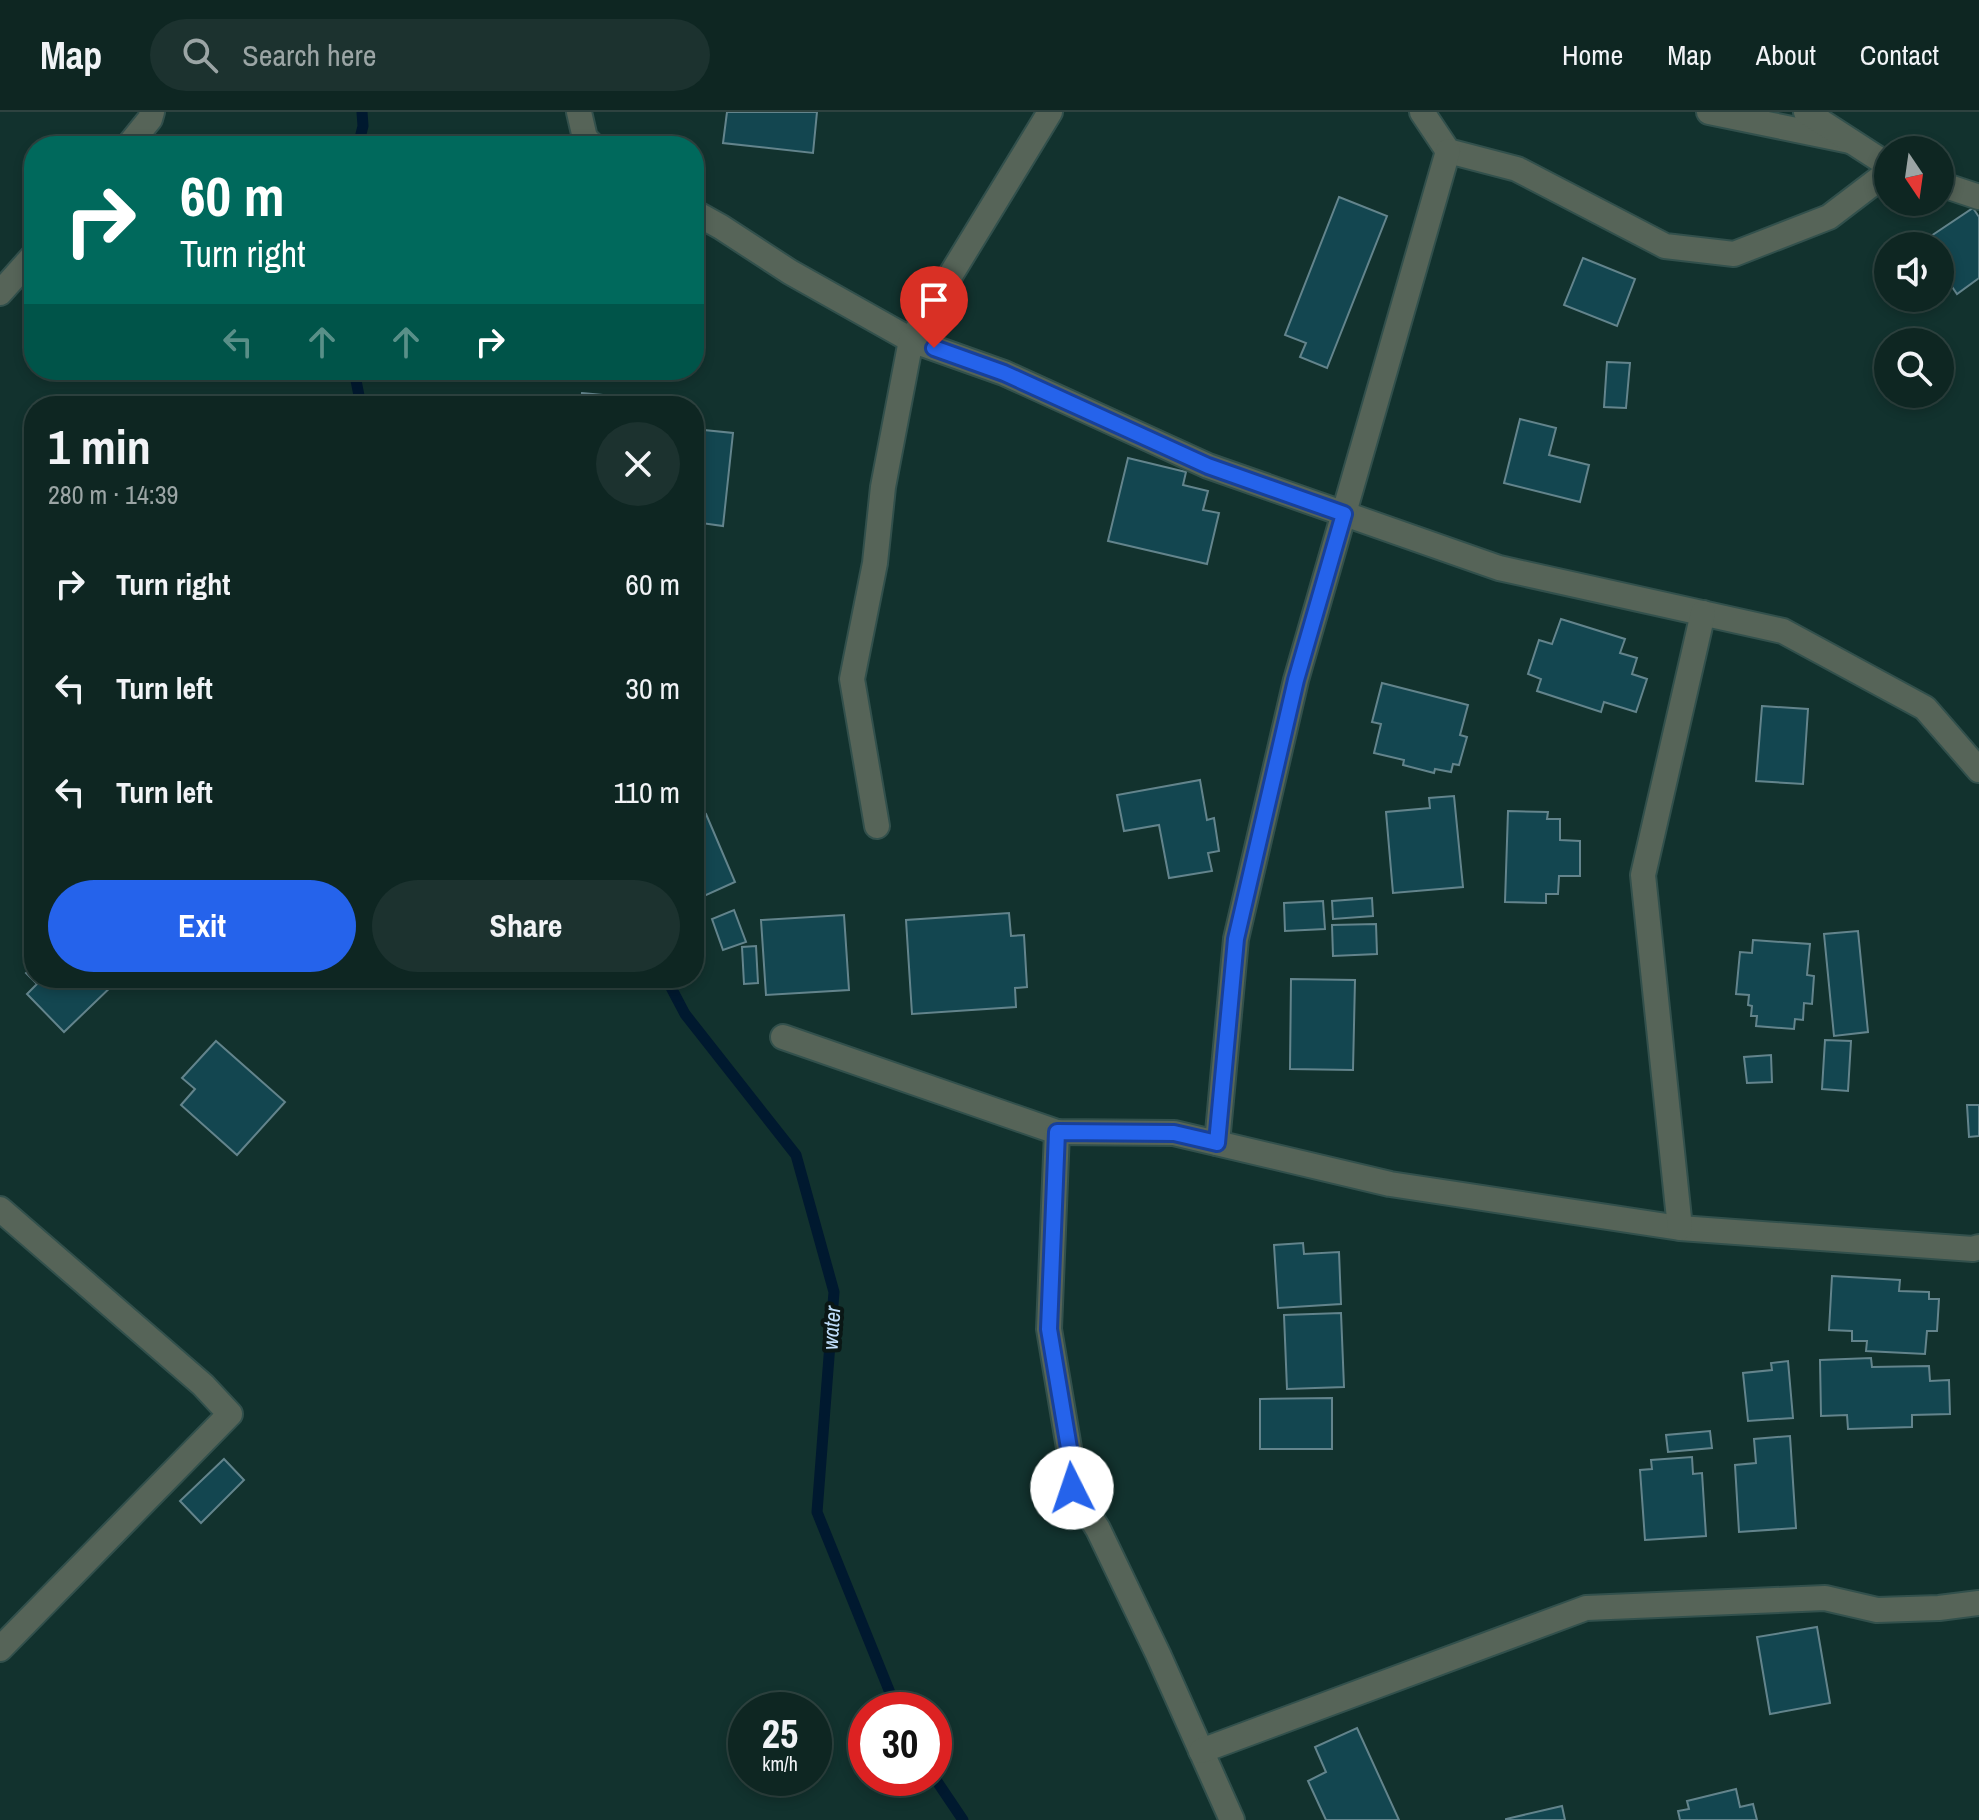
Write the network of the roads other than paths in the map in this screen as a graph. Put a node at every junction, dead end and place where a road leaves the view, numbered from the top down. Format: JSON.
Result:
{"nodes":[{"id":1,"x":152,"y":112,"type":"edge"},
{"id":2,"x":579,"y":112,"type":"edge"},
{"id":3,"x":1050,"y":112,"type":"edge"},
{"id":4,"x":1422,"y":112,"type":"edge"},
{"id":5,"x":1709,"y":112,"type":"edge"},
{"id":6,"x":1806,"y":112,"type":"edge"},
{"id":7,"x":136,"y":136,"type":"edge"},
{"id":8,"x":585,"y":136,"type":"edge"},
{"id":9,"x":1850,"y":141,"type":"junction"},
{"id":10,"x":1448,"y":151,"type":"junction"},
{"id":11,"x":1874,"y":156,"type":"edge"},
{"id":12,"x":1874,"y":183,"type":"edge"},
{"id":13,"x":1954,"y":189,"type":"edge"},
{"id":14,"x":1979,"y":197,"type":"edge"},
{"id":15,"x":704,"y":218,"type":"edge"},
{"id":16,"x":24,"y":266,"type":"edge"},
{"id":17,"x":0,"y":293,"type":"edge"},
{"id":18,"x":911,"y":340,"type":"junction"},
{"id":19,"x":1344,"y":514,"type":"junction"},
{"id":20,"x":1703,"y":613,"type":"junction"},
{"id":21,"x":1979,"y":770,"type":"edge"},
{"id":22,"x":877,"y":826,"type":"dead end"},
{"id":23,"x":783,"y":1037,"type":"dead end"},
{"id":24,"x":1057,"y":1132,"type":"junction"},
{"id":25,"x":1217,"y":1143,"type":"junction"},
{"id":26,"x":0,"y":1209,"type":"edge"},
{"id":27,"x":1680,"y":1228,"type":"junction"},
{"id":28,"x":1979,"y":1247,"type":"edge"},
{"id":29,"x":1979,"y":1603,"type":"edge"},
{"id":30,"x":0,"y":1649,"type":"edge"},
{"id":31,"x":1201,"y":1751,"type":"junction"},
{"id":32,"x":1232,"y":1820,"type":"edge"}],
"edges":[{"from":1,"to":7,"type":"street"},
{"from":2,"to":8,"type":"street"},
{"from":3,"to":18,"type":"street"},
{"from":4,"to":10,"type":"street"},
{"from":5,"to":9,"type":"street"},
{"from":6,"to":9,"type":"street"},
{"from":9,"to":11,"type":"street"},
{"from":10,"to":12,"type":"street"},
{"from":10,"to":19,"type":"street"},
{"from":13,"to":14,"type":"street"},
{"from":15,"to":18,"type":"street"},
{"from":16,"to":17,"type":"street"},
{"from":18,"to":19,"type":"street"},
{"from":18,"to":22,"type":"street"},
{"from":19,"to":20,"type":"street"},
{"from":19,"to":25,"type":"street"},
{"from":20,"to":21,"type":"street"},
{"from":20,"to":27,"type":"street"},
{"from":23,"to":24,"type":"street"},
{"from":24,"to":25,"type":"street"},
{"from":24,"to":31,"type":"street"},
{"from":25,"to":27,"type":"street"},
{"from":26,"to":30,"type":"street"},
{"from":27,"to":28,"type":"street"},
{"from":29,"to":31,"type":"street"},
{"from":31,"to":32,"type":"street"}]}
